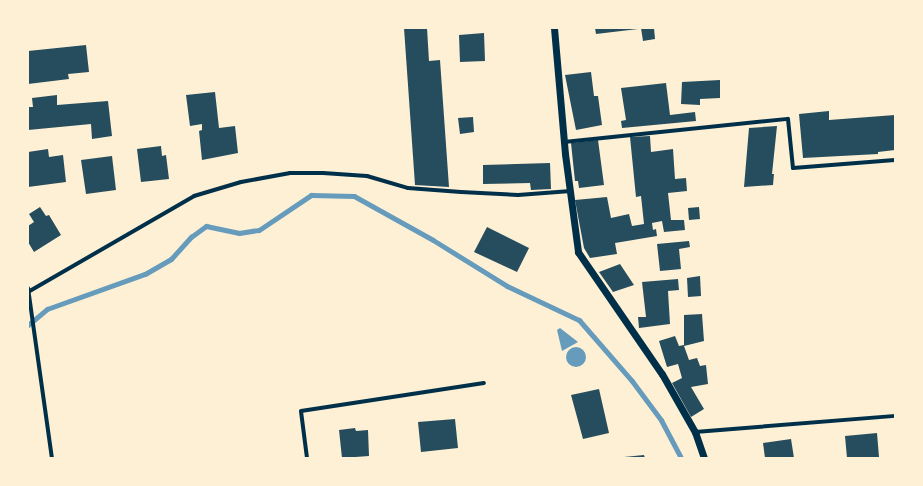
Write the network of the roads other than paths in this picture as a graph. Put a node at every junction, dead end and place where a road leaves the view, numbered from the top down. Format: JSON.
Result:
{"nodes":[{"id":1,"x":554,"y":28,"type":"edge"},
{"id":2,"x":564,"y":142,"type":"junction"},
{"id":3,"x":895,"y":160,"type":"edge"},
{"id":4,"x":571,"y":191,"type":"junction"},
{"id":5,"x":28,"y":288,"type":"edge"},
{"id":6,"x":28,"y":291,"type":"edge"},
{"id":7,"x":484,"y":384,"type":"dead end"},
{"id":8,"x":895,"y":416,"type":"edge"},
{"id":9,"x":695,"y":432,"type":"junction"},
{"id":10,"x":52,"y":458,"type":"edge"},
{"id":11,"x":307,"y":458,"type":"edge"},
{"id":12,"x":704,"y":458,"type":"edge"}],
"edges":[{"from":1,"to":2,"type":"street"},
{"from":2,"to":3,"type":"street"},
{"from":2,"to":4,"type":"street"},
{"from":4,"to":6,"type":"street"},
{"from":4,"to":9,"type":"street"},
{"from":5,"to":6,"type":"street"},
{"from":6,"to":10,"type":"street"},
{"from":7,"to":11,"type":"street"},
{"from":8,"to":9,"type":"street"},
{"from":9,"to":12,"type":"street"}]}
